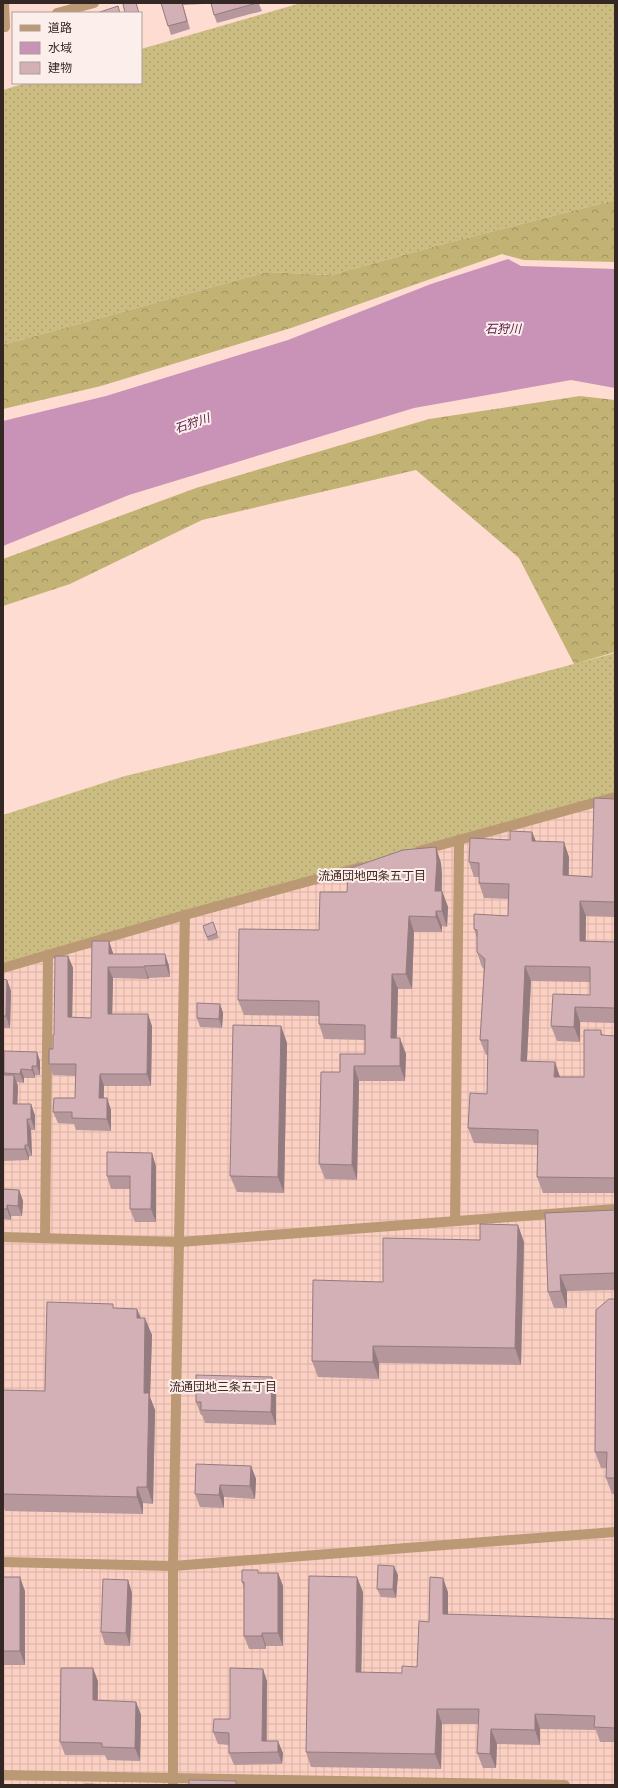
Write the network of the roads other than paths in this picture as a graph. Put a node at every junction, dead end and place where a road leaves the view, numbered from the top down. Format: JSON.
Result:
{"nodes":[{"id":1,"x":4,"y":3,"type":"edge"},
{"id":2,"x":94,"y":3,"type":"edge"},
{"id":3,"x":62,"y":12,"type":"edge"},
{"id":4,"x":7,"y":27,"type":"edge"},
{"id":5,"x":615,"y":797,"type":"edge"},
{"id":6,"x":459,"y":840,"type":"junction"},
{"id":7,"x":406,"y":855,"type":"edge"},
{"id":8,"x":368,"y":865,"type":"edge"},
{"id":9,"x":185,"y":915,"type":"junction"},
{"id":10,"x":48,"y":956,"type":"junction"},
{"id":11,"x":3,"y":968,"type":"edge"},
{"id":12,"x":615,"y":1209,"type":"edge"},
{"id":13,"x":455,"y":1221,"type":"junction"},
{"id":14,"x":3,"y":1237,"type":"edge"},
{"id":15,"x":45,"y":1238,"type":"junction"},
{"id":16,"x":180,"y":1242,"type":"junction"},
{"id":17,"x":615,"y":1532,"type":"edge"},
{"id":18,"x":3,"y":1562,"type":"edge"},
{"id":19,"x":172,"y":1566,"type":"junction"},
{"id":20,"x":3,"y":1774,"type":"edge"},
{"id":21,"x":173,"y":1782,"type":"edge"},
{"id":22,"x":565,"y":1785,"type":"edge"}],
"edges":[{"from":1,"to":4,"type":"street"},
{"from":2,"to":3,"type":"street"},
{"from":5,"to":6,"type":"street"},
{"from":6,"to":7,"type":"street"},
{"from":6,"to":13,"type":"street"},
{"from":8,"to":9,"type":"street"},
{"from":9,"to":10,"type":"street"},
{"from":9,"to":16,"type":"street"},
{"from":10,"to":11,"type":"street"},
{"from":10,"to":15,"type":"street"},
{"from":12,"to":13,"type":"street"},
{"from":13,"to":16,"type":"street"},
{"from":14,"to":15,"type":"street"},
{"from":15,"to":16,"type":"street"},
{"from":16,"to":19,"type":"street"},
{"from":17,"to":19,"type":"street"},
{"from":18,"to":19,"type":"street"},
{"from":19,"to":21,"type":"street"},
{"from":20,"to":21,"type":"street"},
{"from":21,"to":22,"type":"street"}]}
